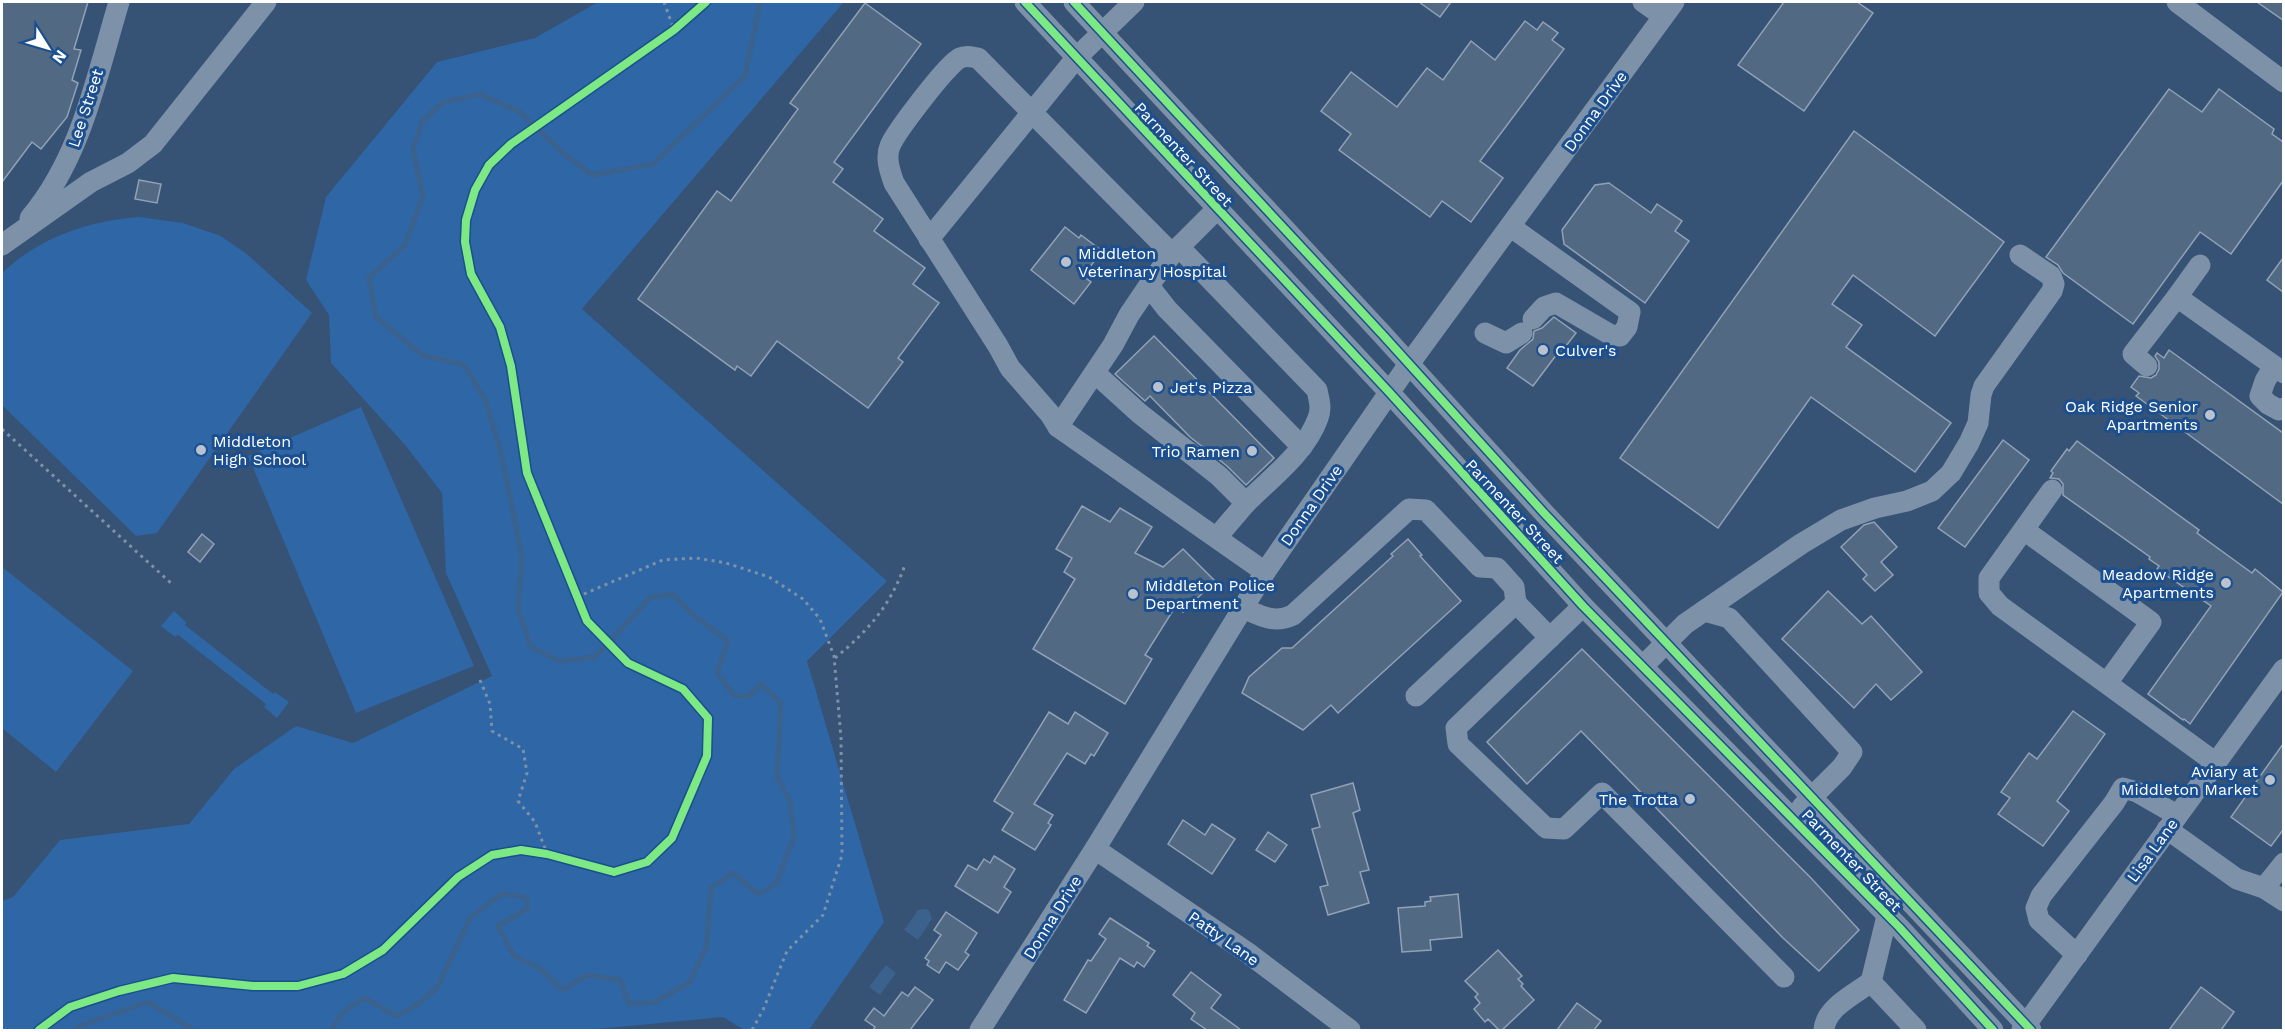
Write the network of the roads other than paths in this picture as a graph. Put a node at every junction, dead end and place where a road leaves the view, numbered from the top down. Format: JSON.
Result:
{"nodes":[{"id":1,"x":119,"y":2,"type":"edge"},
{"id":2,"x":266,"y":2,"type":"edge"},
{"id":3,"x":1025,"y":2,"type":"edge"},
{"id":4,"x":1074,"y":2,"type":"edge"},
{"id":5,"x":1134,"y":2,"type":"edge"},
{"id":6,"x":1643,"y":2,"type":"edge"},
{"id":7,"x":2177,"y":2,"type":"edge"},
{"id":8,"x":1668,"y":9,"type":"edge"},
{"id":9,"x":1102,"y":32,"type":"junction"},
{"id":10,"x":1077,"y":57,"type":"junction"},
{"id":11,"x":2283,"y":82,"type":"edge"},
{"id":12,"x":1032,"y":112,"type":"junction"},
{"id":13,"x":75,"y":146,"type":"junction"},
{"id":14,"x":98,"y":177,"type":"junction"},
{"id":15,"x":1217,"y":209,"type":"junction"},
{"id":16,"x":1511,"y":227,"type":"junction"},
{"id":17,"x":929,"y":239,"type":"junction"},
{"id":18,"x":8,"y":241,"type":"edge"},
{"id":19,"x":1176,"y":250,"type":"junction"},
{"id":20,"x":2020,"y":255,"type":"dead end"},
{"id":21,"x":2200,"y":265,"type":"dead end"},
{"id":22,"x":1149,"y":286,"type":"junction"},
{"id":23,"x":2177,"y":297,"type":"junction"},
{"id":24,"x":1485,"y":333,"type":"dead end"},
{"id":25,"x":1409,"y":363,"type":"junction"},
{"id":26,"x":2147,"y":366,"type":"dead end"},
{"id":27,"x":2279,"y":369,"type":"edge"},
{"id":28,"x":1095,"y":373,"type":"junction"},
{"id":29,"x":1389,"y":392,"type":"junction"},
{"id":30,"x":2283,"y":408,"type":"edge"},
{"id":31,"x":1058,"y":427,"type":"junction"},
{"id":32,"x":1302,"y":447,"type":"junction"},
{"id":33,"x":2052,"y":490,"type":"dead end"},
{"id":34,"x":1246,"y":503,"type":"junction"},
{"id":35,"x":2024,"y":530,"type":"junction"},
{"id":36,"x":1217,"y":537,"type":"junction"},
{"id":37,"x":1265,"y":572,"type":"junction"},
{"id":38,"x":1516,"y":603,"type":"junction"},
{"id":39,"x":1583,"y":606,"type":"junction"},
{"id":40,"x":1243,"y":608,"type":"junction"},
{"id":41,"x":1704,"y":611,"type":"junction"},
{"id":42,"x":1550,"y":638,"type":"junction"},
{"id":43,"x":1665,"y":643,"type":"junction"},
{"id":44,"x":1643,"y":666,"type":"junction"},
{"id":45,"x":2283,"y":669,"type":"edge"},
{"id":46,"x":2107,"y":683,"type":"junction"},
{"id":47,"x":1416,"y":696,"type":"dead end"},
{"id":48,"x":2216,"y":763,"type":"junction"},
{"id":49,"x":1812,"y":797,"type":"junction"},
{"id":50,"x":1791,"y":818,"type":"junction"},
{"id":51,"x":2172,"y":822,"type":"junction"},
{"id":52,"x":1095,"y":849,"type":"junction"},
{"id":53,"x":2283,"y":863,"type":"edge"},
{"id":54,"x":2264,"y":888,"type":"junction"},
{"id":55,"x":2283,"y":901,"type":"edge"},
{"id":56,"x":1887,"y":916,"type":"junction"},
{"id":57,"x":2077,"y":955,"type":"junction"},
{"id":58,"x":1784,"y":976,"type":"dead end"},
{"id":59,"x":1871,"y":982,"type":"junction"},
{"id":60,"x":2026,"y":1029,"type":"edge"},
{"id":61,"x":980,"y":1030,"type":"edge"},
{"id":62,"x":1350,"y":1030,"type":"edge"},
{"id":63,"x":1824,"y":1030,"type":"edge"},
{"id":64,"x":1916,"y":1030,"type":"edge"},
{"id":65,"x":1993,"y":1030,"type":"edge"}],
"edges":[{"from":1,"to":13,"type":"street","name":"Lee Street"},
{"from":2,"to":14,"type":"street"},
{"from":3,"to":10,"type":"street","name":"Parmenter Street"},
{"from":4,"to":9,"type":"street","name":"Parmenter Street"},
{"from":5,"to":9,"type":"street"},
{"from":6,"to":8,"type":"street"},
{"from":7,"to":11,"type":"street"},
{"from":8,"to":16,"type":"street","name":"Donna Drive"},
{"from":9,"to":10,"type":"street"},
{"from":9,"to":25,"type":"street","name":"Parmenter Street"},
{"from":10,"to":12,"type":"street"},
{"from":10,"to":15,"type":"street","name":"Parmenter Street"},
{"from":12,"to":17,"type":"street"},
{"from":12,"to":17,"type":"street"},
{"from":12,"to":19,"type":"street"},
{"from":13,"to":14,"type":"street"},
{"from":13,"to":18,"type":"street","name":"Lee Street"},
{"from":14,"to":18,"type":"street"},
{"from":15,"to":19,"type":"street"},
{"from":15,"to":29,"type":"street","name":"Parmenter Street"},
{"from":16,"to":24,"type":"street"},
{"from":16,"to":25,"type":"street","name":"Donna Drive"},
{"from":17,"to":31,"type":"street"},
{"from":19,"to":22,"type":"street"},
{"from":19,"to":32,"type":"street"},
{"from":20,"to":41,"type":"street"},
{"from":21,"to":23,"type":"street"},
{"from":22,"to":28,"type":"street"},
{"from":22,"to":32,"type":"street"},
{"from":23,"to":26,"type":"street"},
{"from":23,"to":27,"type":"street"},
{"from":25,"to":29,"type":"street","name":"Donna Drive"},
{"from":25,"to":43,"type":"street","name":"Parmenter Street"},
{"from":27,"to":30,"type":"street"},
{"from":28,"to":31,"type":"street"},
{"from":28,"to":34,"type":"street"},
{"from":29,"to":37,"type":"street","name":"Donna Drive"},
{"from":29,"to":39,"type":"street","name":"Parmenter Street"},
{"from":31,"to":36,"type":"street"},
{"from":32,"to":34,"type":"street"},
{"from":33,"to":35,"type":"street"},
{"from":34,"to":36,"type":"street"},
{"from":35,"to":46,"type":"street"},
{"from":35,"to":46,"type":"street"},
{"from":36,"to":37,"type":"street"},
{"from":37,"to":40,"type":"street","name":"Donna Drive"},
{"from":38,"to":40,"type":"street"},
{"from":38,"to":42,"type":"street"},
{"from":38,"to":47,"type":"street"},
{"from":39,"to":42,"type":"street"},
{"from":39,"to":44,"type":"street","name":"Parmenter Street"},
{"from":40,"to":52,"type":"street","name":"Donna Drive"},
{"from":41,"to":43,"type":"street"},
{"from":41,"to":49,"type":"street"},
{"from":42,"to":58,"type":"street"},
{"from":43,"to":44,"type":"street"},
{"from":43,"to":49,"type":"street","name":"Parmenter Street"},
{"from":44,"to":50,"type":"street","name":"Parmenter Street"},
{"from":45,"to":48,"type":"street","name":"Lisa Lane"},
{"from":46,"to":48,"type":"street"},
{"from":48,"to":51,"type":"street","name":"Lisa Lane"},
{"from":49,"to":50,"type":"street"},
{"from":49,"to":60,"type":"street","name":"Parmenter Street"},
{"from":50,"to":56,"type":"street","name":"Parmenter Street"},
{"from":51,"to":54,"type":"street"},
{"from":51,"to":57,"type":"street","name":"Lisa Lane"},
{"from":51,"to":57,"type":"street"},
{"from":52,"to":61,"type":"street","name":"Donna Drive"},
{"from":52,"to":62,"type":"street","name":"Patty Lane"},
{"from":53,"to":54,"type":"street"},
{"from":54,"to":55,"type":"street"},
{"from":56,"to":59,"type":"street"},
{"from":56,"to":65,"type":"street","name":"Parmenter Street"},
{"from":57,"to":60,"type":"street","name":"Lisa Lane"},
{"from":59,"to":63,"type":"street"},
{"from":59,"to":64,"type":"street"}]}
